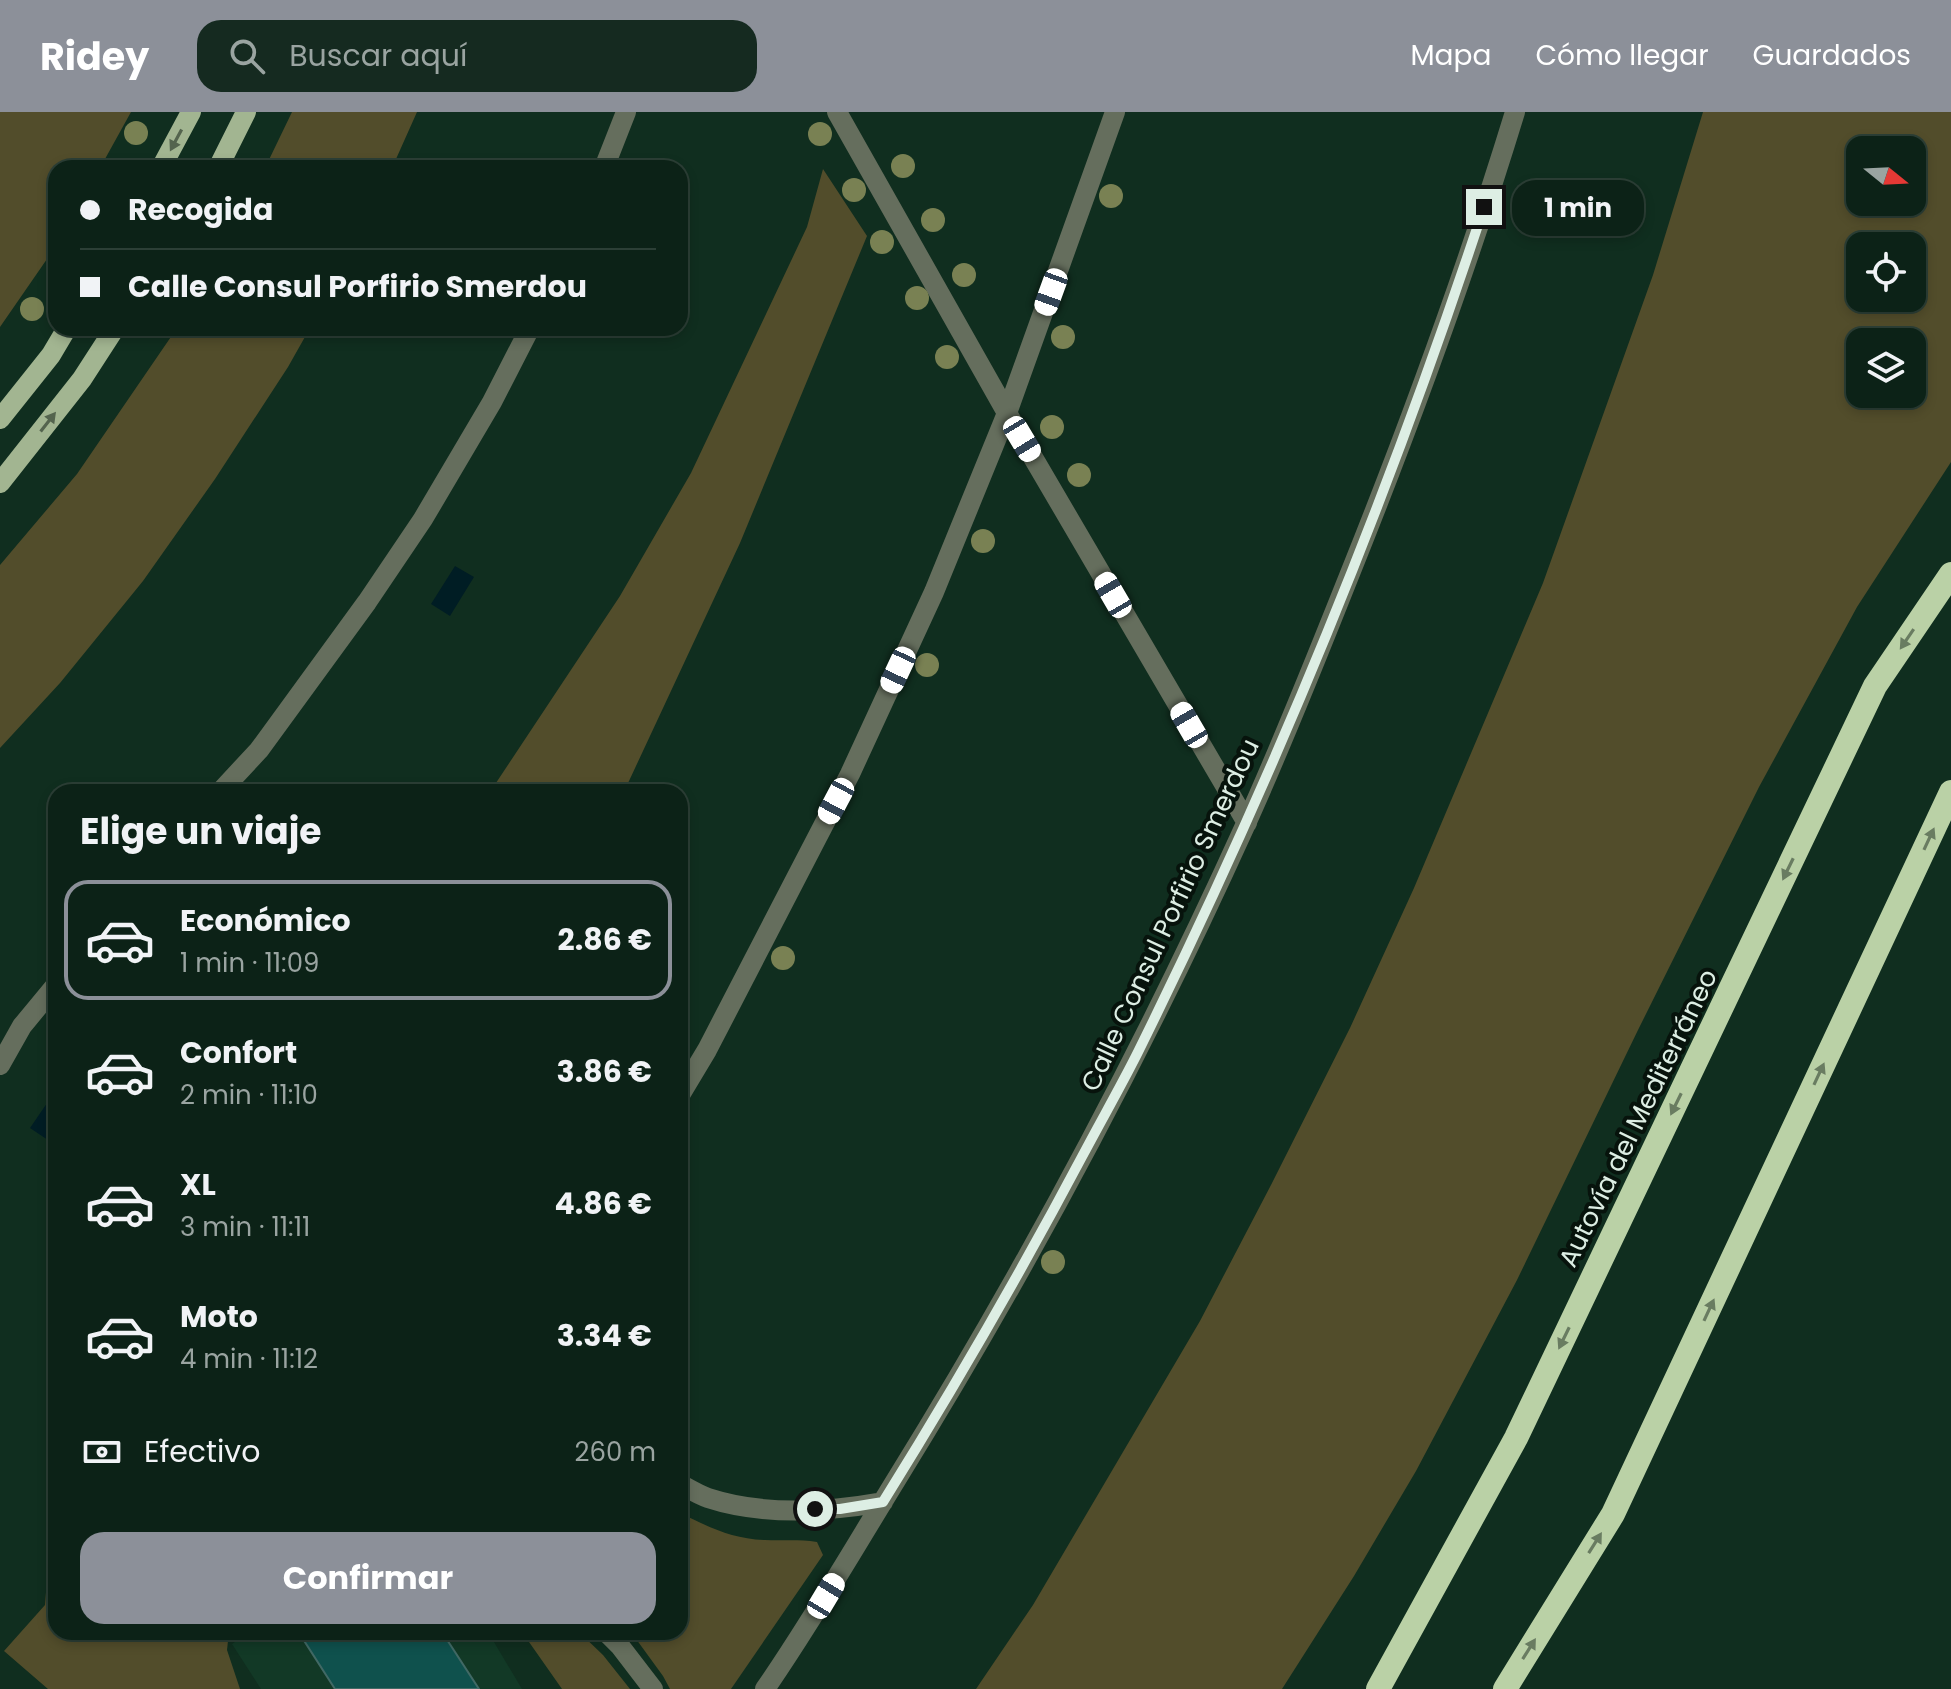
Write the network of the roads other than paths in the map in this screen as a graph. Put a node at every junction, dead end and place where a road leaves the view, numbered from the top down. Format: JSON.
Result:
{"nodes":[{"id":1,"x":191,"y":112,"type":"edge"},
{"id":2,"x":246,"y":112,"type":"edge"},
{"id":3,"x":626,"y":112,"type":"edge"},
{"id":4,"x":837,"y":112,"type":"edge"},
{"id":5,"x":1115,"y":112,"type":"edge"},
{"id":6,"x":1515,"y":112,"type":"edge"},
{"id":7,"x":165,"y":160,"type":"edge"},
{"id":8,"x":222,"y":160,"type":"edge"},
{"id":9,"x":607,"y":160,"type":"edge"},
{"id":10,"x":62,"y":336,"type":"edge"},
{"id":11,"x":110,"y":336,"type":"edge"},
{"id":12,"x":526,"y":336,"type":"edge"},
{"id":13,"x":1007,"y":413,"type":"junction"},
{"id":14,"x":0,"y":419,"type":"edge"},
{"id":15,"x":0,"y":483,"type":"edge"},
{"id":16,"x":1951,"y":574,"type":"edge"},
{"id":17,"x":227,"y":784,"type":"edge"},
{"id":18,"x":1951,"y":792,"type":"edge"},
{"id":19,"x":1247,"y":823,"type":"junction"},
{"id":20,"x":48,"y":995,"type":"edge"},
{"id":21,"x":0,"y":1065,"type":"edge"},
{"id":22,"x":688,"y":1082,"type":"edge"},
{"id":23,"x":688,"y":1488,"type":"edge"},
{"id":24,"x":883,"y":1502,"type":"junction"},
{"id":25,"x":614,"y":1640,"type":"edge"},
{"id":26,"x":653,"y":1689,"type":"edge"},
{"id":27,"x":765,"y":1689,"type":"edge"},
{"id":28,"x":1378,"y":1689,"type":"edge"},
{"id":29,"x":1505,"y":1689,"type":"edge"}],
"edges":[{"from":1,"to":7,"type":"main road","one_way":true},
{"from":2,"to":8,"type":"main road"},
{"from":3,"to":9,"type":"street"},
{"from":4,"to":13,"type":"street"},
{"from":5,"to":13,"type":"street"},
{"from":6,"to":19,"type":"street","name":"Calle Consul Porfirio Smerdou"},
{"from":10,"to":14,"type":"main road"},
{"from":15,"to":11,"type":"main road","one_way":true},
{"from":12,"to":17,"type":"street"},
{"from":13,"to":19,"type":"street"},
{"from":13,"to":22,"type":"street"},
{"from":16,"to":28,"type":"highway","name":"Autovía del Mediterráneo","one_way":true},
{"from":29,"to":18,"type":"highway","one_way":true},
{"from":19,"to":24,"type":"street","name":"Calle Consul Porfirio Smerdou"},
{"from":20,"to":21,"type":"street"},
{"from":23,"to":24,"type":"street"},
{"from":24,"to":27,"type":"street","name":"Calle Consul Porfirio Smerdou"},
{"from":25,"to":26,"type":"street"}]}
